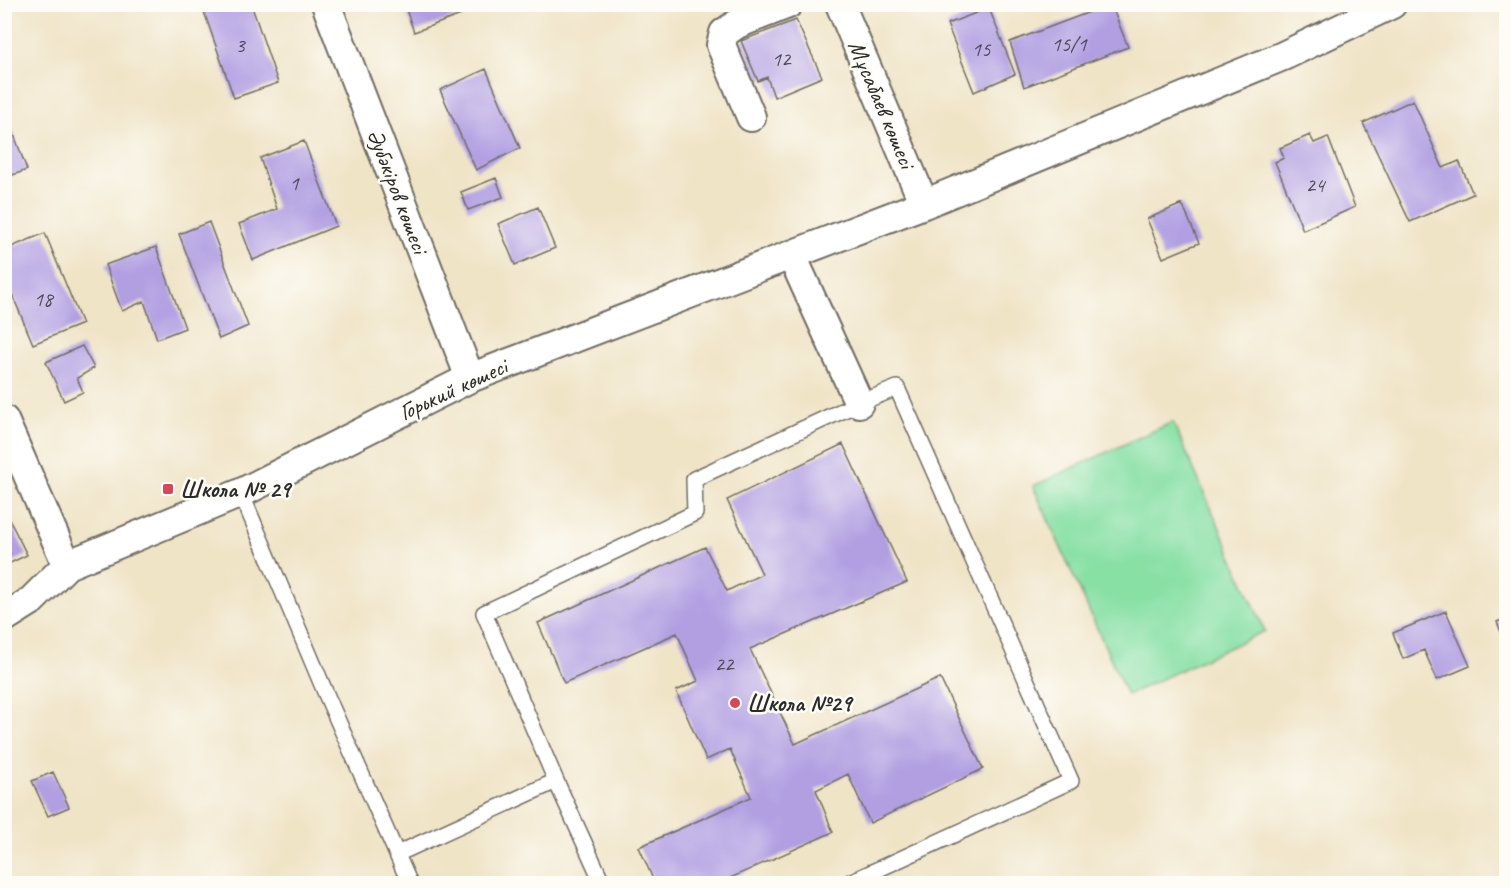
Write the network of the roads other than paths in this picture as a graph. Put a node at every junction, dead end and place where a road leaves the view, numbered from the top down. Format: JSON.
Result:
{"nodes":[{"id":1,"x":326,"y":4,"type":"edge"},
{"id":2,"x":788,"y":4,"type":"edge"},
{"id":3,"x":840,"y":4,"type":"edge"},
{"id":4,"x":1392,"y":4,"type":"edge"},
{"id":5,"x":1367,"y":11,"type":"edge"},
{"id":6,"x":751,"y":117,"type":"dead end"},
{"id":7,"x":924,"y":204,"type":"junction"},
{"id":8,"x":792,"y":256,"type":"junction"},
{"id":9,"x":470,"y":378,"type":"junction"},
{"id":10,"x":859,"y":403,"type":"junction"},
{"id":11,"x":4,"y":420,"type":"edge"},
{"id":12,"x":241,"y":494,"type":"junction"},
{"id":13,"x":67,"y":565,"type":"junction"},
{"id":14,"x":4,"y":618,"type":"edge"},
{"id":15,"x":556,"y":781,"type":"junction"},
{"id":16,"x":397,"y":854,"type":"junction"},
{"id":17,"x":410,"y":884,"type":"edge"},
{"id":18,"x":603,"y":884,"type":"edge"},
{"id":19,"x":846,"y":884,"type":"edge"}],
"edges":[{"from":1,"to":9,"type":"street","name":"Әубәкіров көшесі"},
{"from":2,"to":6,"type":"street"},
{"from":3,"to":7,"type":"street","name":"Мұсабаев көшесі"},
{"from":4,"to":5,"type":"street","name":"Горький көшесі"},
{"from":5,"to":7,"type":"street","name":"Горький көшесі"},
{"from":7,"to":8,"type":"street","name":"Горький көшесі"},
{"from":8,"to":9,"type":"street","name":"Горький көшесі"},
{"from":8,"to":10,"type":"street"},
{"from":9,"to":12,"type":"street","name":"Горький көшесі"},
{"from":10,"to":15,"type":"lane"},
{"from":10,"to":19,"type":"lane"},
{"from":11,"to":13,"type":"street"},
{"from":12,"to":13,"type":"street","name":"Горький көшесі"},
{"from":12,"to":16,"type":"lane"},
{"from":13,"to":14,"type":"street","name":"Горький көшесі"},
{"from":15,"to":16,"type":"lane"},
{"from":15,"to":18,"type":"lane"},
{"from":16,"to":17,"type":"lane"}]}
